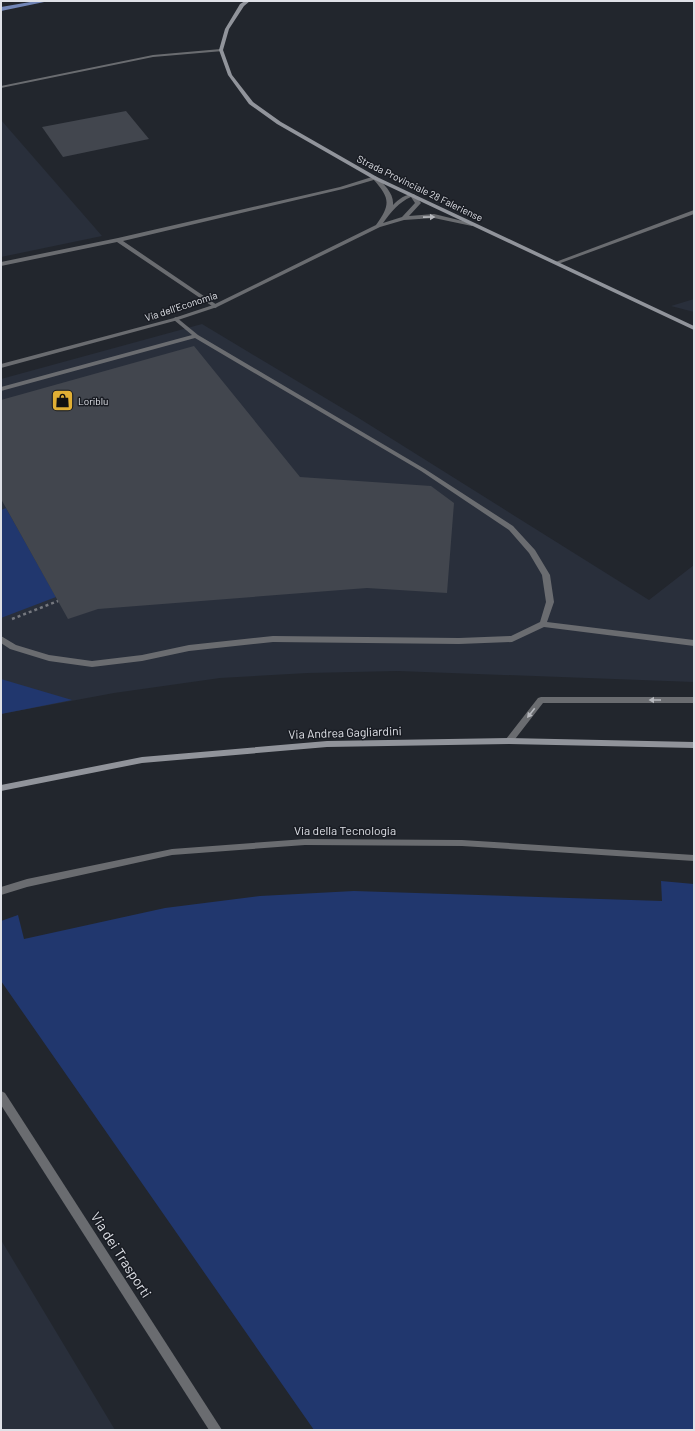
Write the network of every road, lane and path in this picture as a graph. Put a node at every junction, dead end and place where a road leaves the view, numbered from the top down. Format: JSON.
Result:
{"nodes":[{"id":1,"x":248,"y":1,"type":"edge"},
{"id":2,"x":221,"y":50,"type":"junction"},
{"id":3,"x":1,"y":87,"type":"edge"},
{"id":4,"x":376,"y":178,"type":"junction"},
{"id":5,"x":412,"y":195,"type":"junction"},
{"id":6,"x":389,"y":211,"type":"junction"},
{"id":7,"x":694,"y":212,"type":"edge"},
{"id":8,"x":404,"y":218,"type":"junction"},
{"id":9,"x":472,"y":224,"type":"junction"},
{"id":10,"x":378,"y":226,"type":"junction"},
{"id":11,"x":118,"y":240,"type":"junction"},
{"id":12,"x":556,"y":263,"type":"junction"},
{"id":13,"x":1,"y":264,"type":"edge"},
{"id":14,"x":215,"y":306,"type":"junction"},
{"id":15,"x":176,"y":319,"type":"junction"},
{"id":16,"x":694,"y":328,"type":"edge"},
{"id":17,"x":196,"y":336,"type":"junction"},
{"id":18,"x":1,"y":366,"type":"edge"},
{"id":19,"x":1,"y":389,"type":"edge"},
{"id":20,"x":58,"y":601,"type":"dead end"},
{"id":21,"x":8,"y":620,"type":"dead end"},
{"id":22,"x":543,"y":624,"type":"junction"},
{"id":23,"x":1,"y":639,"type":"edge"},
{"id":24,"x":694,"y":643,"type":"edge"},
{"id":25,"x":694,"y":700,"type":"edge"},
{"id":26,"x":509,"y":741,"type":"junction"},
{"id":27,"x":694,"y":745,"type":"edge"},
{"id":28,"x":1,"y":788,"type":"edge"},
{"id":29,"x":694,"y":858,"type":"edge"},
{"id":30,"x":1,"y":891,"type":"edge"},
{"id":31,"x":1,"y":1096,"type":"edge"},
{"id":32,"x":216,"y":1430,"type":"edge"}],
"edges":[{"from":1,"to":2,"type":"main road"},
{"from":2,"to":3,"type":"street"},
{"from":2,"to":4,"type":"main road","name":"Strada Provinciale 28 Faleriense"},
{"from":4,"to":5,"type":"main road","name":"Strada Provinciale 28 Faleriense"},
{"from":4,"to":6,"type":"street"},
{"from":4,"to":11,"type":"street"},
{"from":5,"to":6,"type":"street"},
{"from":5,"to":8,"type":"street"},
{"from":5,"to":9,"type":"main road","name":"Strada Provinciale 28 Faleriense"},
{"from":6,"to":10,"type":"street"},
{"from":7,"to":12,"type":"street"},
{"from":8,"to":9,"type":"street","name":"Via dell'Economia","one_way":true},
{"from":8,"to":10,"type":"street","name":"Via dell'Economia"},
{"from":9,"to":12,"type":"main road","name":"Strada Provinciale 28 Faleriense"},
{"from":10,"to":14,"type":"street","name":"Via dell'Economia"},
{"from":11,"to":13,"type":"street"},
{"from":11,"to":14,"type":"street"},
{"from":12,"to":16,"type":"main road","name":"Strada Provinciale 28 Faleriense"},
{"from":14,"to":15,"type":"street","name":"Via dell'Economia"},
{"from":15,"to":17,"type":"street"},
{"from":15,"to":18,"type":"street","name":"Via dell'Economia"},
{"from":17,"to":19,"type":"street"},
{"from":17,"to":22,"type":"street"},
{"from":20,"to":21,"type":"path"},
{"from":22,"to":23,"type":"street"},
{"from":22,"to":24,"type":"street"},
{"from":25,"to":26,"type":"street","one_way":true},
{"from":26,"to":27,"type":"main road","name":"Via Andrea Gagliardini"},
{"from":26,"to":28,"type":"main road","name":"Via Andrea Gagliardini"},
{"from":29,"to":30,"type":"street","name":"Via della Tecnologia"},
{"from":31,"to":32,"type":"street","name":"Via dei Trasporti"}]}
